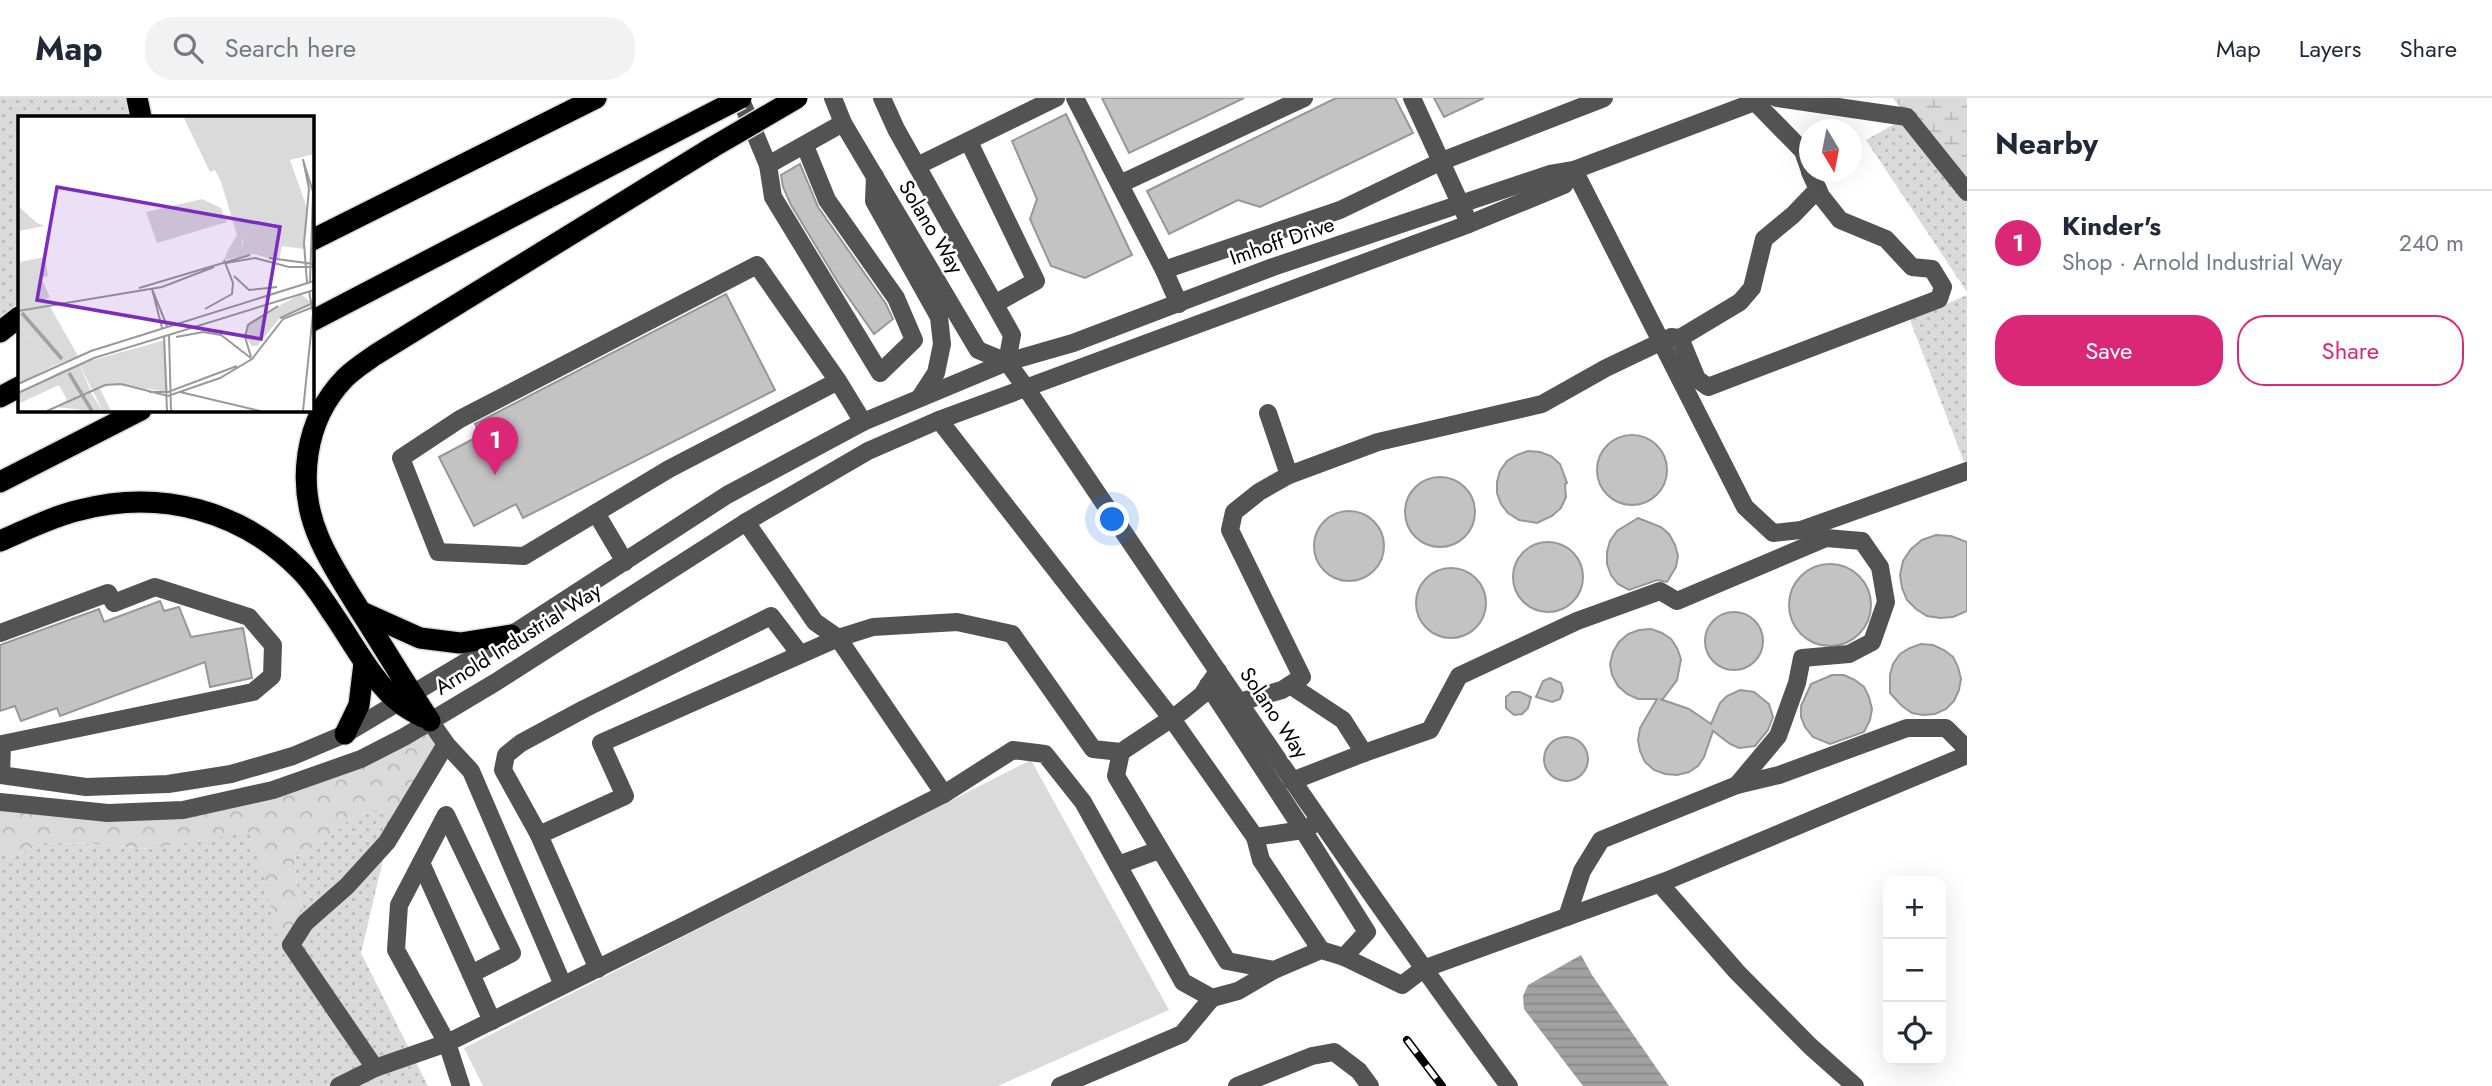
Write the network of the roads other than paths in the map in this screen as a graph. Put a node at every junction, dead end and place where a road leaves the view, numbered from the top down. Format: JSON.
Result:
{"nodes":[{"id":1,"x":137,"y":98,"type":"edge"},
{"id":2,"x":596,"y":98,"type":"edge"},
{"id":3,"x":741,"y":98,"type":"edge"},
{"id":4,"x":797,"y":98,"type":"edge"},
{"id":5,"x":833,"y":98,"type":"edge"},
{"id":6,"x":882,"y":98,"type":"edge"},
{"id":7,"x":1056,"y":98,"type":"edge"},
{"id":8,"x":1075,"y":98,"type":"edge"},
{"id":9,"x":1304,"y":98,"type":"edge"},
{"id":10,"x":1412,"y":98,"type":"edge"},
{"id":11,"x":1604,"y":98,"type":"edge"},
{"id":12,"x":1777,"y":98,"type":"edge"},
{"id":13,"x":1760,"y":100,"type":"edge"},
{"id":14,"x":141,"y":116,"type":"edge"},
{"id":15,"x":843,"y":123,"type":"junction"},
{"id":16,"x":969,"y":142,"type":"junction"},
{"id":17,"x":804,"y":146,"type":"junction"},
{"id":18,"x":1799,"y":147,"type":"edge"},
{"id":19,"x":1442,"y":161,"type":"junction"},
{"id":20,"x":768,"y":165,"type":"junction"},
{"id":21,"x":917,"y":166,"type":"junction"},
{"id":22,"x":1574,"y":170,"type":"junction"},
{"id":23,"x":875,"y":176,"type":"junction"},
{"id":24,"x":1815,"y":182,"type":"edge"},
{"id":25,"x":1120,"y":184,"type":"junction"},
{"id":26,"x":1818,"y":189,"type":"junction"},
{"id":27,"x":1967,"y":192,"type":"edge"},
{"id":28,"x":1461,"y":205,"type":"junction"},
{"id":29,"x":1469,"y":223,"type":"junction"},
{"id":30,"x":313,"y":240,"type":"edge"},
{"id":31,"x":1164,"y":270,"type":"junction"},
{"id":32,"x":996,"y":303,"type":"junction"},
{"id":33,"x":1179,"y":304,"type":"junction"},
{"id":34,"x":18,"y":318,"type":"edge"},
{"id":35,"x":313,"y":320,"type":"edge"},
{"id":36,"x":0,"y":332,"type":"edge"},
{"id":37,"x":1680,"y":338,"type":"junction"},
{"id":38,"x":1661,"y":341,"type":"junction"},
{"id":39,"x":1007,"y":362,"type":"junction"},
{"id":40,"x":838,"y":381,"type":"junction"},
{"id":41,"x":18,"y":388,"type":"edge"},
{"id":42,"x":1026,"y":388,"type":"junction"},
{"id":43,"x":921,"y":396,"type":"junction"},
{"id":44,"x":0,"y":397,"type":"edge"},
{"id":45,"x":139,"y":411,"type":"edge"},
{"id":46,"x":1268,"y":413,"type":"dead end"},
{"id":47,"x":939,"y":420,"type":"junction"},
{"id":48,"x":863,"y":422,"type":"junction"},
{"id":49,"x":1967,"y":471,"type":"edge"},
{"id":50,"x":1289,"y":475,"type":"junction"},
{"id":51,"x":0,"y":482,"type":"edge"},
{"id":52,"x":596,"y":513,"type":"junction"},
{"id":53,"x":746,"y":522,"type":"junction"},
{"id":54,"x":0,"y":541,"type":"edge"},
{"id":55,"x":625,"y":562,"type":"junction"},
{"id":56,"x":360,"y":611,"type":"junction"},
{"id":57,"x":0,"y":633,"type":"edge"},
{"id":58,"x":511,"y":635,"type":"junction"},
{"id":59,"x":838,"y":638,"type":"junction"},
{"id":60,"x":800,"y":653,"type":"junction"},
{"id":61,"x":364,"y":663,"type":"junction"},
{"id":62,"x":1213,"y":678,"type":"junction"},
{"id":63,"x":1290,"y":685,"type":"junction"},
{"id":64,"x":405,"y":699,"type":"junction"},
{"id":65,"x":1239,"y":702,"type":"junction"},
{"id":66,"x":1172,"y":719,"type":"junction"},
{"id":67,"x":430,"y":721,"type":"junction"},
{"id":68,"x":345,"y":734,"type":"junction"},
{"id":69,"x":1,"y":744,"type":"edge"},
{"id":70,"x":446,"y":744,"type":"junction"},
{"id":71,"x":1967,"y":749,"type":"edge"},
{"id":72,"x":1121,"y":752,"type":"junction"},
{"id":73,"x":1364,"y":753,"type":"junction"},
{"id":74,"x":1967,"y":755,"type":"edge"},
{"id":75,"x":0,"y":775,"type":"edge"},
{"id":76,"x":1292,"y":781,"type":"junction"},
{"id":77,"x":1737,"y":785,"type":"junction"},
{"id":78,"x":944,"y":794,"type":"junction"},
{"id":79,"x":0,"y":802,"type":"edge"},
{"id":80,"x":1320,"y":821,"type":"junction"},
{"id":81,"x":1303,"y":830,"type":"junction"},
{"id":82,"x":539,"y":835,"type":"junction"},
{"id":83,"x":1255,"y":837,"type":"junction"},
{"id":84,"x":1159,"y":850,"type":"junction"},
{"id":85,"x":421,"y":863,"type":"junction"},
{"id":86,"x":1118,"y":865,"type":"junction"},
{"id":87,"x":1660,"y":884,"type":"junction"},
{"id":88,"x":1567,"y":917,"type":"junction"},
{"id":89,"x":1387,"y":918,"type":"junction"},
{"id":90,"x":1367,"y":932,"type":"junction"},
{"id":91,"x":1321,"y":950,"type":"junction"},
{"id":92,"x":1344,"y":957,"type":"junction"},
{"id":93,"x":598,"y":969,"type":"junction"},
{"id":94,"x":1423,"y":969,"type":"junction"},
{"id":95,"x":1274,"y":970,"type":"junction"},
{"id":96,"x":471,"y":974,"type":"junction"},
{"id":97,"x":563,"y":985,"type":"junction"},
{"id":98,"x":1212,"y":998,"type":"junction"},
{"id":99,"x":492,"y":1021,"type":"junction"},
{"id":100,"x":447,"y":1043,"type":"junction"},
{"id":101,"x":375,"y":1068,"type":"junction"},
{"id":102,"x":339,"y":1086,"type":"edge"},
{"id":103,"x":461,"y":1086,"type":"edge"},
{"id":104,"x":1060,"y":1086,"type":"edge"},
{"id":105,"x":1237,"y":1086,"type":"edge"},
{"id":106,"x":1370,"y":1086,"type":"edge"},
{"id":107,"x":1509,"y":1086,"type":"edge"},
{"id":108,"x":1855,"y":1086,"type":"edge"}],
"edges":[{"from":1,"to":14,"type":"highway"},
{"from":2,"to":30,"type":"highway"},
{"from":3,"to":20,"type":"street"},
{"from":3,"to":35,"type":"highway","bridge":true},
{"from":4,"to":56,"type":"highway","bridge":true},
{"from":5,"to":15,"type":"street","name":"Solano Way"},
{"from":6,"to":21,"type":"street","name":"Solano Way"},
{"from":7,"to":16,"type":"street"},
{"from":8,"to":25,"type":"street"},
{"from":9,"to":25,"type":"street"},
{"from":10,"to":19,"type":"street"},
{"from":11,"to":19,"type":"street"},
{"from":12,"to":27,"type":"street"},
{"from":13,"to":18,"type":"street"},
{"from":13,"to":22,"type":"street","name":"Imhoff Drive"},
{"from":15,"to":17,"type":"street"},
{"from":15,"to":23,"type":"street","name":"Solano Way"},
{"from":16,"to":21,"type":"street"},
{"from":16,"to":32,"type":"street"},
{"from":17,"to":20,"type":"street"},
{"from":17,"to":20,"type":"street"},
{"from":19,"to":28,"type":"street"},
{"from":19,"to":31,"type":"street"},
{"from":21,"to":32,"type":"street","name":"Solano Way"},
{"from":22,"to":28,"type":"street","name":"Imhoff Drive"},
{"from":22,"to":29,"type":"street","name":"Imhoff Drive"},
{"from":22,"to":38,"type":"street"},
{"from":23,"to":39,"type":"street","name":"Solano Way"},
{"from":23,"to":43,"type":"street"},
{"from":24,"to":26,"type":"street"},
{"from":25,"to":31,"type":"street"},
{"from":26,"to":37,"type":"street"},
{"from":26,"to":37,"type":"street"},
{"from":28,"to":29,"type":"street"},
{"from":28,"to":33,"type":"street","name":"Imhoff Drive"},
{"from":29,"to":42,"type":"street","name":"Imhoff Drive"},
{"from":31,"to":33,"type":"street"},
{"from":32,"to":39,"type":"street","name":"Solano Way"},
{"from":33,"to":39,"type":"street","name":"Imhoff Drive"},
{"from":34,"to":36,"type":"highway"},
{"from":37,"to":38,"type":"street"},
{"from":38,"to":49,"type":"street"},
{"from":38,"to":50,"type":"street"},
{"from":39,"to":42,"type":"street","name":"Solano Way"},
{"from":39,"to":43,"type":"street","name":"Arnold Industrial Way"},
{"from":40,"to":48,"type":"street"},
{"from":40,"to":52,"type":"street"},
{"from":40,"to":52,"type":"street"},
{"from":41,"to":44,"type":"highway"},
{"from":42,"to":47,"type":"street","name":"Arnold Industrial Way"},
{"from":42,"to":62,"type":"street","name":"Solano Way"},
{"from":43,"to":48,"type":"street","name":"Arnold Industrial Way"},
{"from":45,"to":51,"type":"highway"},
{"from":46,"to":50,"type":"street"},
{"from":47,"to":53,"type":"street","name":"Arnold Industrial Way"},
{"from":47,"to":66,"type":"street"},
{"from":48,"to":55,"type":"street","name":"Arnold Industrial Way"},
{"from":50,"to":63,"type":"street"},
{"from":52,"to":55,"type":"street"},
{"from":53,"to":59,"type":"street"},
{"from":53,"to":67,"type":"street","name":"Arnold Industrial Way"},
{"from":54,"to":61,"type":"highway"},
{"from":55,"to":58,"type":"street","name":"Arnold Industrial Way"},
{"from":56,"to":58,"type":"highway"},
{"from":56,"to":64,"type":"highway"},
{"from":57,"to":69,"type":"street"},
{"from":58,"to":64,"type":"street","name":"Arnold Industrial Way"},
{"from":59,"to":60,"type":"street"},
{"from":59,"to":72,"type":"street"},
{"from":59,"to":78,"type":"street"},
{"from":60,"to":82,"type":"street"},
{"from":60,"to":82,"type":"street"},
{"from":61,"to":64,"type":"highway"},
{"from":61,"to":68,"type":"highway"},
{"from":62,"to":65,"type":"street","name":"Solano Way"},
{"from":62,"to":66,"type":"street"},
{"from":62,"to":81,"type":"street"},
{"from":63,"to":65,"type":"street"},
{"from":63,"to":73,"type":"street"},
{"from":64,"to":67,"type":"highway"},
{"from":64,"to":68,"type":"street","name":"Arnold Industrial Way"},
{"from":65,"to":76,"type":"street","name":"Solano Way"},
{"from":66,"to":72,"type":"street"},
{"from":66,"to":83,"type":"street"},
{"from":67,"to":70,"type":"street"},
{"from":67,"to":79,"type":"street","name":"Arnold Industrial Way"},
{"from":68,"to":75,"type":"street","name":"Arnold Industrial Way"},
{"from":69,"to":75,"type":"street"},
{"from":70,"to":97,"type":"street"},
{"from":70,"to":101,"type":"street"},
{"from":71,"to":77,"type":"street"},
{"from":72,"to":84,"type":"street"},
{"from":73,"to":76,"type":"street"},
{"from":73,"to":77,"type":"street"},
{"from":74,"to":87,"type":"street"},
{"from":76,"to":80,"type":"street","name":"Solano Way"},
{"from":77,"to":88,"type":"street"},
{"from":78,"to":86,"type":"street"},
{"from":78,"to":93,"type":"street"},
{"from":80,"to":81,"type":"street"},
{"from":80,"to":89,"type":"street","name":"Solano Way"},
{"from":81,"to":83,"type":"street"},
{"from":81,"to":90,"type":"street"},
{"from":82,"to":93,"type":"street"},
{"from":83,"to":91,"type":"street"},
{"from":84,"to":86,"type":"street"},
{"from":84,"to":95,"type":"street"},
{"from":85,"to":96,"type":"street"},
{"from":85,"to":96,"type":"street"},
{"from":85,"to":100,"type":"street"},
{"from":86,"to":98,"type":"street"},
{"from":87,"to":88,"type":"street"},
{"from":87,"to":108,"type":"street"},
{"from":88,"to":94,"type":"street"},
{"from":89,"to":90,"type":"street"},
{"from":89,"to":94,"type":"street","name":"Solano Way"},
{"from":90,"to":92,"type":"street"},
{"from":91,"to":92,"type":"street"},
{"from":91,"to":95,"type":"street"},
{"from":92,"to":94,"type":"street"},
{"from":93,"to":97,"type":"street"},
{"from":94,"to":107,"type":"street","name":"Solano Way"},
{"from":95,"to":98,"type":"street"},
{"from":96,"to":99,"type":"street"},
{"from":97,"to":99,"type":"street"},
{"from":98,"to":104,"type":"street"},
{"from":99,"to":100,"type":"street"},
{"from":100,"to":101,"type":"street"},
{"from":100,"to":103,"type":"street"},
{"from":101,"to":102,"type":"street"},
{"from":105,"to":106,"type":"street"}]}
